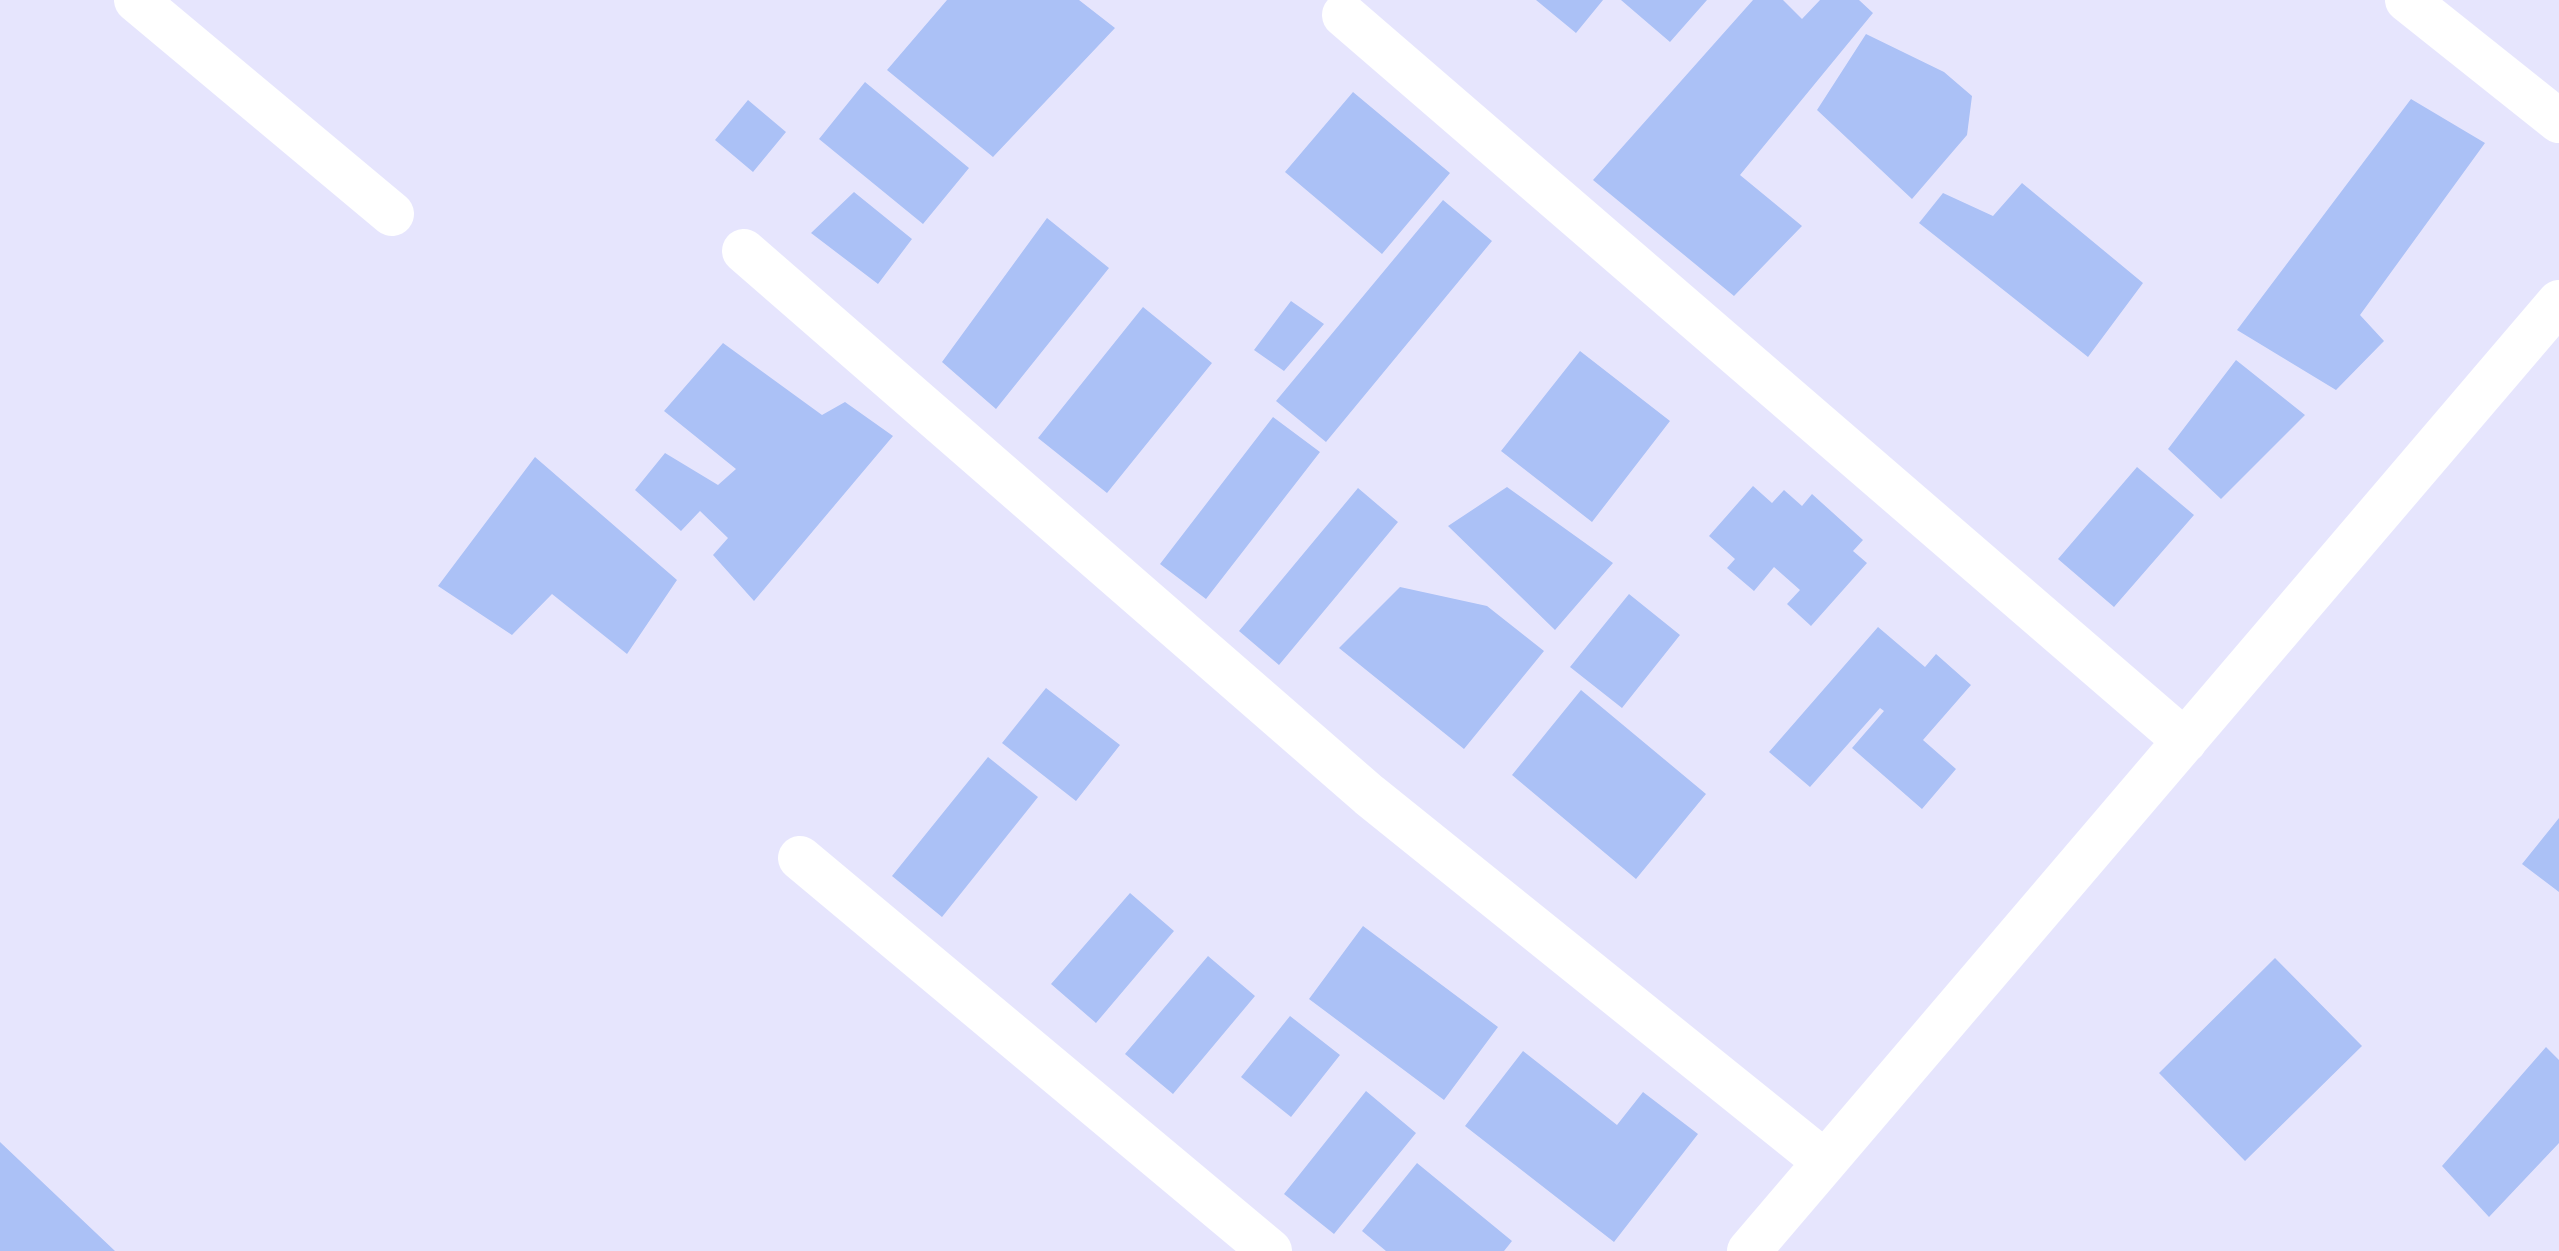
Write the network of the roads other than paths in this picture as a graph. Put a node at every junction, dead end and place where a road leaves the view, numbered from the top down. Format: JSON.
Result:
{"nodes":[{"id":1,"x":136,"y":0,"type":"edge"},
{"id":2,"x":2407,"y":0,"type":"edge"},
{"id":3,"x":1344,"y":15,"type":"dead end"},
{"id":4,"x":2559,"y":121,"type":"edge"},
{"id":5,"x":392,"y":214,"type":"dead end"},
{"id":6,"x":744,"y":251,"type":"dead end"},
{"id":7,"x":2559,"y":302,"type":"edge"},
{"id":8,"x":2185,"y":741,"type":"junction"},
{"id":9,"x":800,"y":858,"type":"dead end"},
{"id":10,"x":1825,"y":1162,"type":"junction"},
{"id":11,"x":1270,"y":1251,"type":"edge"},
{"id":12,"x":1749,"y":1251,"type":"edge"}],
"edges":[{"from":1,"to":5,"type":"street"},
{"from":2,"to":4,"type":"street"},
{"from":3,"to":8,"type":"street"},
{"from":6,"to":10,"type":"street"},
{"from":7,"to":8,"type":"street"},
{"from":8,"to":10,"type":"street"},
{"from":9,"to":11,"type":"street"},
{"from":10,"to":12,"type":"street"}]}
